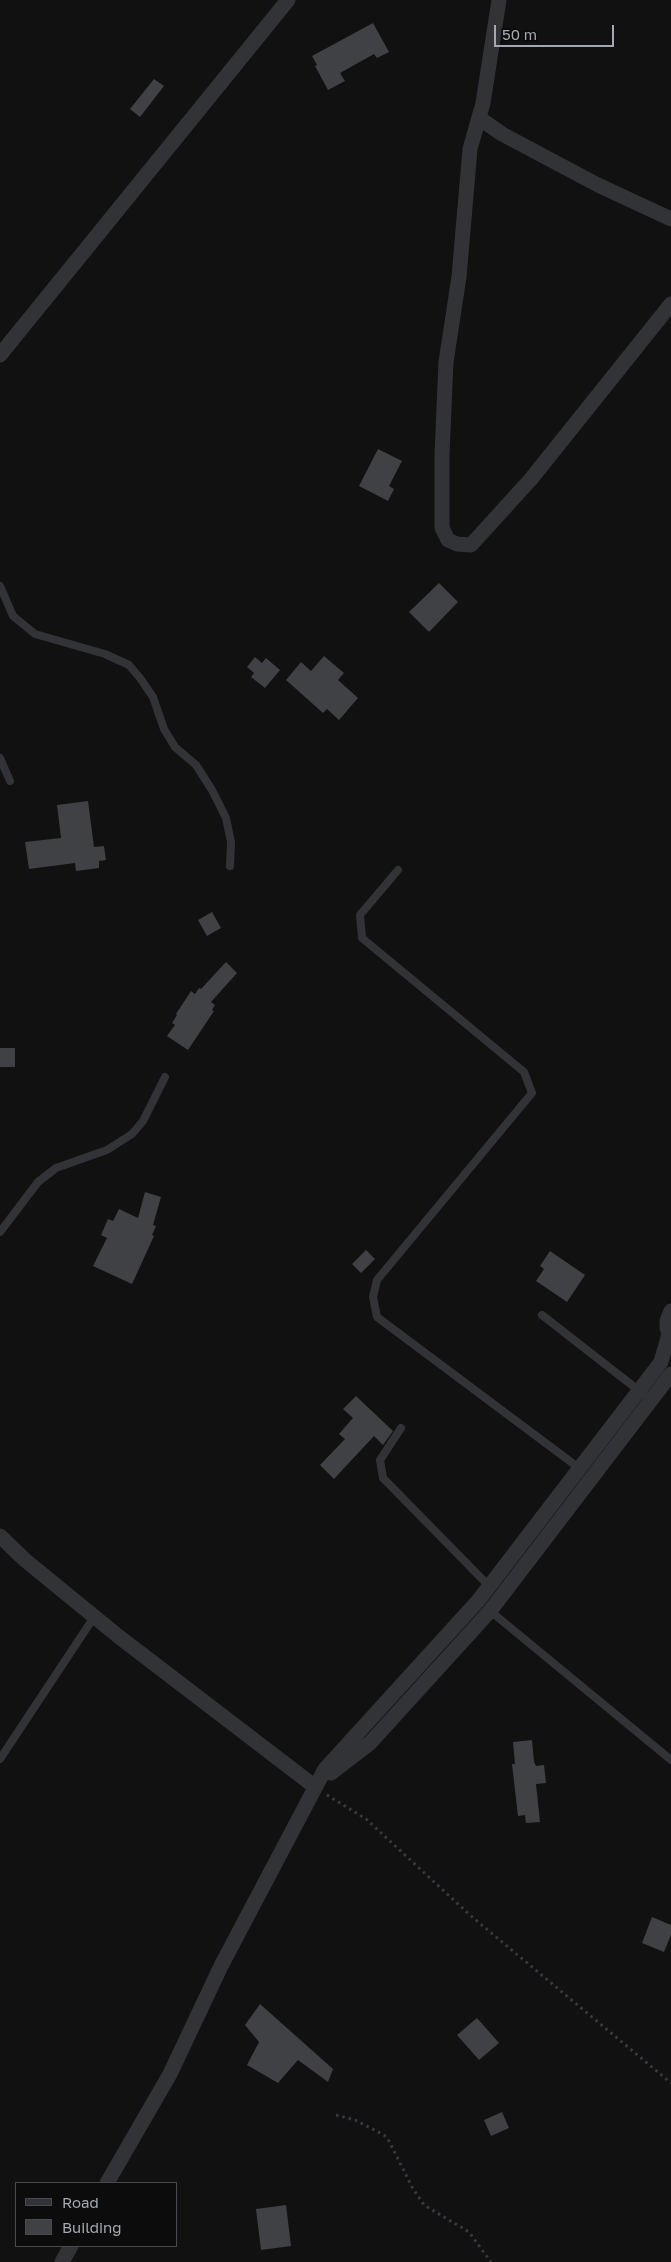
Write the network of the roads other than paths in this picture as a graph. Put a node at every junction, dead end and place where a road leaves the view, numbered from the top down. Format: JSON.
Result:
{"nodes":[{"id":1,"x":288,"y":0,"type":"edge"},
{"id":2,"x":499,"y":0,"type":"edge"},
{"id":3,"x":479,"y":118,"type":"junction"},
{"id":4,"x":671,"y":219,"type":"edge"},
{"id":5,"x":671,"y":304,"type":"edge"},
{"id":6,"x":0,"y":355,"type":"edge"},
{"id":7,"x":0,"y":586,"type":"edge"},
{"id":8,"x":0,"y":758,"type":"edge"},
{"id":9,"x":10,"y":781,"type":"dead end"},
{"id":10,"x":230,"y":866,"type":"dead end"},
{"id":11,"x":398,"y":870,"type":"dead end"},
{"id":12,"x":165,"y":1078,"type":"dead end"},
{"id":13,"x":0,"y":1232,"type":"edge"},
{"id":14,"x":671,"y":1311,"type":"edge"},
{"id":15,"x":542,"y":1315,"type":"dead end"},
{"id":16,"x":670,"y":1336,"type":"edge"},
{"id":17,"x":671,"y":1374,"type":"edge"},
{"id":18,"x":638,"y":1390,"type":"junction"},
{"id":19,"x":651,"y":1400,"type":"junction"},
{"id":20,"x":401,"y":1428,"type":"dead end"},
{"id":21,"x":580,"y":1468,"type":"junction"},
{"id":22,"x":0,"y":1536,"type":"edge"},
{"id":23,"x":489,"y":1586,"type":"junction"},
{"id":24,"x":478,"y":1601,"type":"junction"},
{"id":25,"x":490,"y":1611,"type":"junction"},
{"id":26,"x":94,"y":1617,"type":"junction"},
{"id":27,"x":0,"y":1759,"type":"edge"},
{"id":28,"x":671,"y":1760,"type":"edge"},
{"id":29,"x":314,"y":1786,"type":"junction"},
{"id":30,"x":108,"y":2182,"type":"edge"},
{"id":31,"x":71,"y":2247,"type":"edge"},
{"id":32,"x":62,"y":2262,"type":"edge"}],
"edges":[{"from":1,"to":6,"type":"street"},
{"from":2,"to":3,"type":"street"},
{"from":3,"to":4,"type":"street"},
{"from":3,"to":5,"type":"street"},
{"from":7,"to":10,"type":"lane"},
{"from":8,"to":9,"type":"lane"},
{"from":11,"to":21,"type":"lane"},
{"from":12,"to":13,"type":"lane"},
{"from":14,"to":16,"type":"street"},
{"from":15,"to":18,"type":"lane"},
{"from":16,"to":18,"type":"street"},
{"from":17,"to":19,"type":"street"},
{"from":18,"to":19,"type":"lane"},
{"from":18,"to":21,"type":"street"},
{"from":19,"to":25,"type":"street"},
{"from":20,"to":23,"type":"lane"},
{"from":21,"to":23,"type":"street"},
{"from":22,"to":26,"type":"street"},
{"from":23,"to":24,"type":"street"},
{"from":24,"to":25,"type":"lane"},
{"from":24,"to":29,"type":"street"},
{"from":25,"to":28,"type":"lane"},
{"from":25,"to":29,"type":"street"},
{"from":26,"to":27,"type":"lane"},
{"from":26,"to":29,"type":"street"},
{"from":29,"to":30,"type":"street"},
{"from":31,"to":32,"type":"street"}]}
